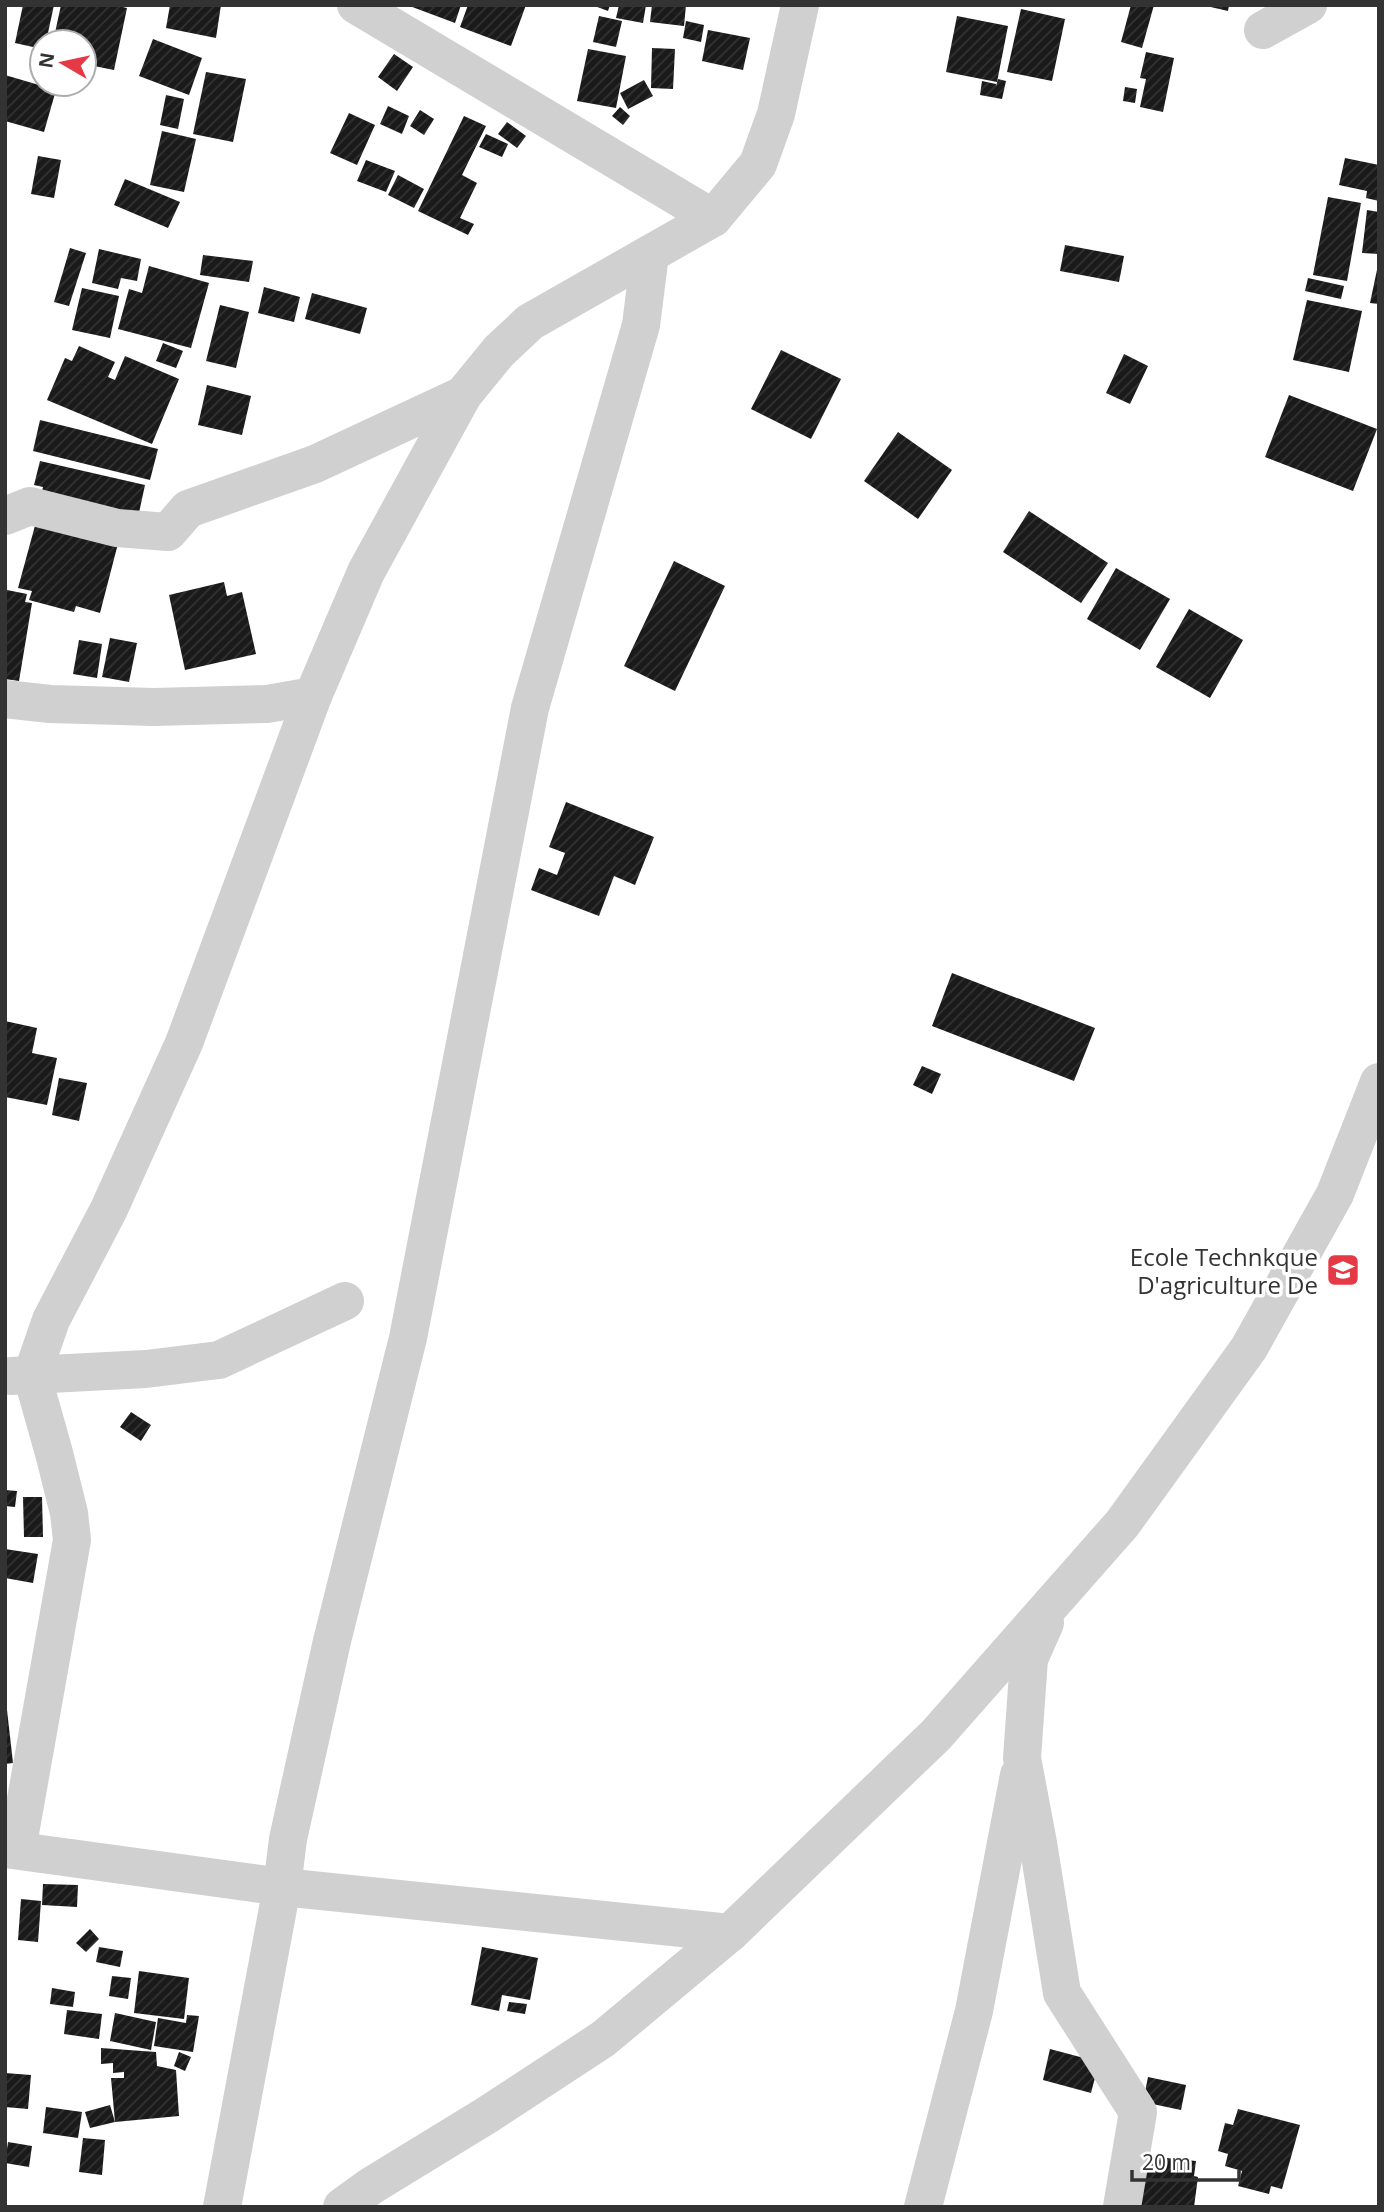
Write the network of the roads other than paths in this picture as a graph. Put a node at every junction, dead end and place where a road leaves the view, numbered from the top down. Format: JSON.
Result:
{"nodes":[{"id":1,"x":356,"y":5,"type":"edge"},
{"id":2,"x":800,"y":5,"type":"edge"},
{"id":3,"x":1308,"y":5,"type":"edge"},
{"id":4,"x":1263,"y":30,"type":"dead end"},
{"id":5,"x":713,"y":218,"type":"junction"},
{"id":6,"x":650,"y":254,"type":"junction"},
{"id":7,"x":463,"y":395,"type":"junction"},
{"id":8,"x":5,"y":516,"type":"edge"},
{"id":9,"x":313,"y":696,"type":"junction"},
{"id":10,"x":5,"y":699,"type":"edge"},
{"id":11,"x":1379,"y":1082,"type":"edge"},
{"id":12,"x":345,"y":1301,"type":"dead end"},
{"id":13,"x":19,"y":1376,"type":"edge"},
{"id":14,"x":1055,"y":1601,"type":"junction"},
{"id":15,"x":1022,"y":1758,"type":"junction"},
{"id":16,"x":11,"y":1849,"type":"edge"},
{"id":17,"x":282,"y":1887,"type":"junction"},
{"id":18,"x":730,"y":1933,"type":"junction"},
{"id":19,"x":222,"y":2207,"type":"edge"},
{"id":20,"x":342,"y":2207,"type":"edge"},
{"id":21,"x":923,"y":2207,"type":"edge"},
{"id":22,"x":1122,"y":2207,"type":"edge"}],
"edges":[{"from":1,"to":5,"type":"street"},
{"from":2,"to":5,"type":"street"},
{"from":3,"to":4,"type":"street"},
{"from":5,"to":6,"type":"street"},
{"from":6,"to":7,"type":"street"},
{"from":6,"to":17,"type":"street"},
{"from":7,"to":8,"type":"street"},
{"from":7,"to":9,"type":"street"},
{"from":9,"to":10,"type":"street"},
{"from":9,"to":13,"type":"street"},
{"from":11,"to":14,"type":"street"},
{"from":12,"to":13,"type":"street"},
{"from":13,"to":16,"type":"street"},
{"from":14,"to":15,"type":"street"},
{"from":14,"to":18,"type":"street"},
{"from":15,"to":21,"type":"street"},
{"from":15,"to":22,"type":"street"},
{"from":16,"to":17,"type":"street"},
{"from":17,"to":18,"type":"street"},
{"from":17,"to":19,"type":"street"},
{"from":18,"to":20,"type":"street"}]}
